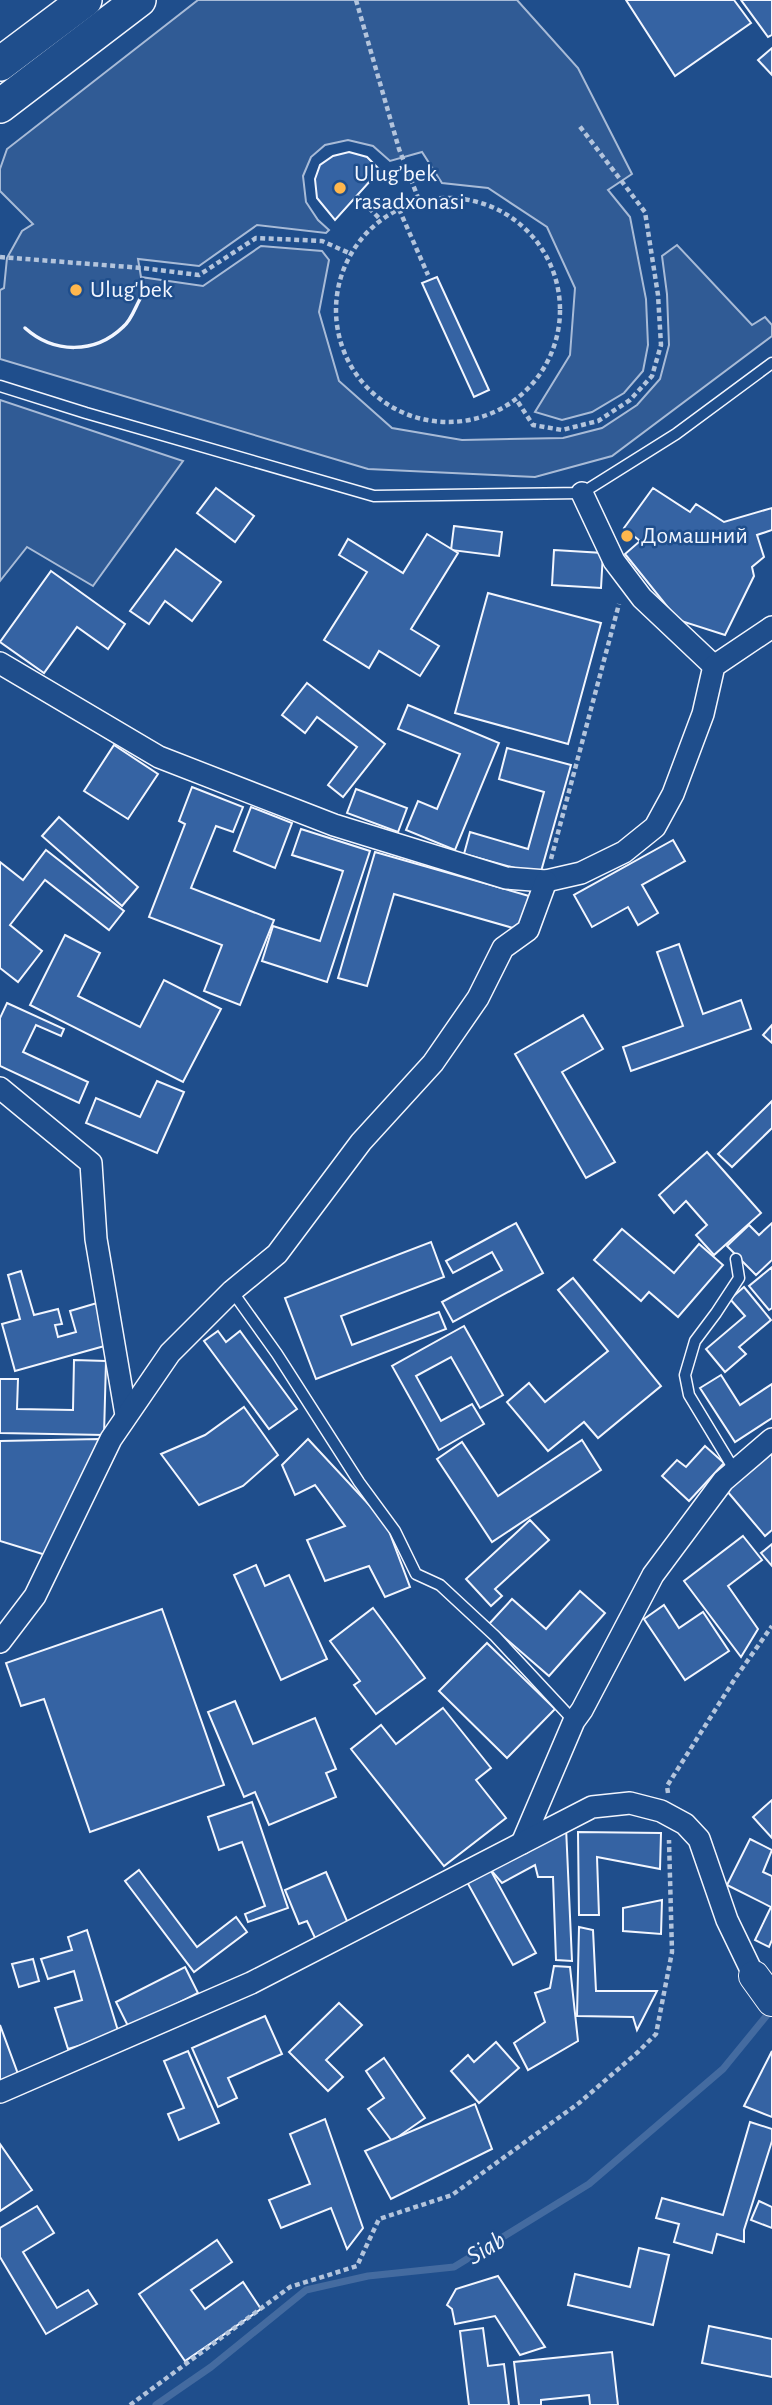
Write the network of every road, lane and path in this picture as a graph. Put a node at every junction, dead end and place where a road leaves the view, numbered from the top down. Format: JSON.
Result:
{"nodes":[{"id":1,"x":85,"y":0,"type":"edge"},
{"id":2,"x":139,"y":0,"type":"edge"},
{"id":3,"x":356,"y":0,"type":"edge"},
{"id":4,"x":0,"y":64,"type":"edge"},
{"id":5,"x":0,"y":106,"type":"edge"},
{"id":6,"x":578,"y":124,"type":"dead end"},
{"id":7,"x":357,"y":196,"type":"dead end"},
{"id":8,"x":419,"y":200,"type":"junction"},
{"id":9,"x":399,"y":209,"type":"junction"},
{"id":10,"x":380,"y":219,"type":"junction"},
{"id":11,"x":349,"y":253,"type":"junction"},
{"id":12,"x":0,"y":257,"type":"edge"},
{"id":13,"x":428,"y":275,"type":"dead end"},
{"id":14,"x":772,"y":363,"type":"edge"},
{"id":15,"x":0,"y":386,"type":"edge"},
{"id":16,"x":518,"y":401,"type":"junction"},
{"id":17,"x":582,"y":493,"type":"junction"},
{"id":18,"x":626,"y":576,"type":"junction"},
{"id":19,"x":772,"y":627,"type":"edge"},
{"id":20,"x":0,"y":663,"type":"edge"},
{"id":21,"x":714,"y":666,"type":"junction"},
{"id":22,"x":546,"y":881,"type":"junction"},
{"id":23,"x":0,"y":1088,"type":"edge"},
{"id":24,"x":736,"y":1259,"type":"dead end"},
{"id":25,"x":232,"y":1292,"type":"junction"},
{"id":26,"x":126,"y":1415,"type":"junction"},
{"id":27,"x":772,"y":1439,"type":"edge"},
{"id":28,"x":735,"y":1471,"type":"junction"},
{"id":29,"x":772,"y":1626,"type":"edge"},
{"id":30,"x":0,"y":1642,"type":"edge"},
{"id":31,"x":574,"y":1721,"type":"junction"},
{"id":32,"x":668,"y":1814,"type":"junction"},
{"id":33,"x":522,"y":1843,"type":"junction"},
{"id":34,"x":754,"y":1976,"type":"joint"},
{"id":35,"x":772,"y":2001,"type":"edge"},
{"id":36,"x":0,"y":2092,"type":"edge"},
{"id":37,"x":130,"y":2405,"type":"edge"}],
"edges":[{"from":1,"to":4,"type":"main road"},
{"from":2,"to":5,"type":"main road"},
{"from":3,"to":8,"type":"path"},
{"from":6,"to":16,"type":"path"},
{"from":7,"to":10,"type":"path"},
{"from":8,"to":9,"type":"path"},
{"from":8,"to":16,"type":"path"},
{"from":9,"to":10,"type":"path"},
{"from":9,"to":13,"type":"path"},
{"from":10,"to":11,"type":"path"},
{"from":11,"to":12,"type":"path"},
{"from":11,"to":16,"type":"path"},
{"from":14,"to":17,"type":"lane"},
{"from":15,"to":17,"type":"lane"},
{"from":17,"to":18,"type":"street"},
{"from":18,"to":21,"type":"street"},
{"from":18,"to":22,"type":"path"},
{"from":19,"to":21,"type":"street"},
{"from":20,"to":22,"type":"street"},
{"from":21,"to":22,"type":"street"},
{"from":22,"to":25,"type":"street"},
{"from":23,"to":26,"type":"street"},
{"from":24,"to":28,"type":"lane"},
{"from":25,"to":26,"type":"street"},
{"from":25,"to":31,"type":"lane"},
{"from":26,"to":30,"type":"street"},
{"from":27,"to":28,"type":"street"},
{"from":28,"to":31,"type":"street"},
{"from":29,"to":32,"type":"path"},
{"from":31,"to":33,"type":"street"},
{"from":32,"to":33,"type":"street"},
{"from":32,"to":34,"type":"street"},
{"from":32,"to":37,"type":"path"},
{"from":33,"to":36,"type":"street"},
{"from":34,"to":35,"type":"street"}]}
